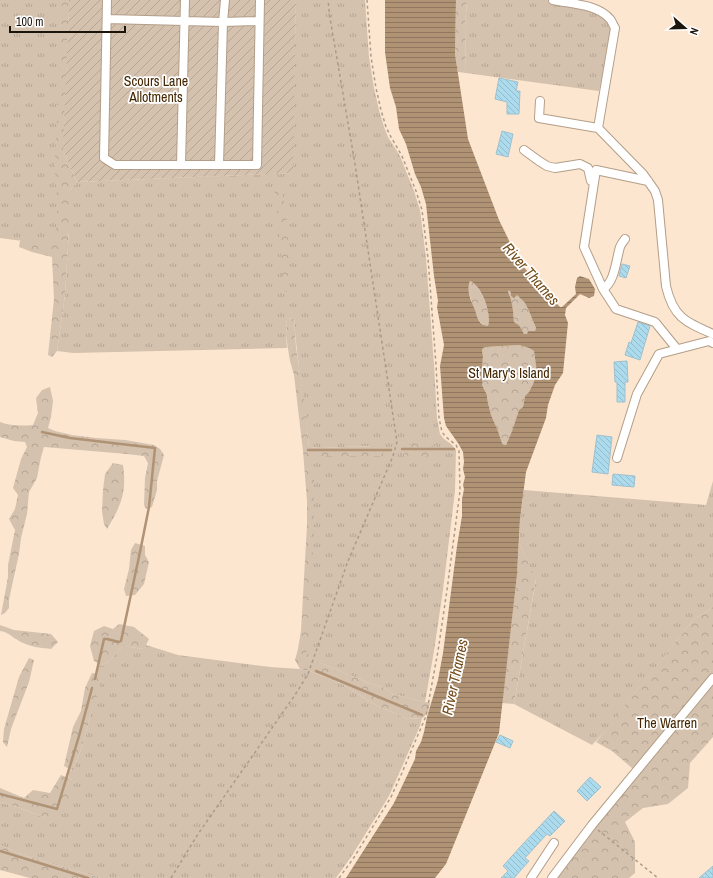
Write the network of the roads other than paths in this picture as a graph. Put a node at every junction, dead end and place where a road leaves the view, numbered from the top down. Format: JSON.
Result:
{"nodes":[{"id":1,"x":107,"y":0,"type":"edge"},
{"id":2,"x":185,"y":0,"type":"edge"},
{"id":3,"x":225,"y":0,"type":"edge"},
{"id":4,"x":260,"y":0,"type":"edge"},
{"id":5,"x":553,"y":0,"type":"edge"},
{"id":6,"x":107,"y":19,"type":"junction"},
{"id":7,"x":184,"y":21,"type":"junction"},
{"id":8,"x":259,"y":21,"type":"junction"},
{"id":9,"x":223,"y":22,"type":"junction"},
{"id":10,"x":540,"y":101,"type":"dead end"},
{"id":11,"x":598,"y":128,"type":"junction"},
{"id":12,"x":524,"y":150,"type":"dead end"},
{"id":13,"x":181,"y":165,"type":"junction"},
{"id":14,"x":219,"y":165,"type":"junction"},
{"id":15,"x":648,"y":181,"type":"junction"},
{"id":16,"x":594,"y":182,"type":"junction"},
{"id":17,"x":625,"y":239,"type":"dead end"},
{"id":18,"x":603,"y":289,"type":"junction"},
{"id":19,"x":713,"y":334,"type":"edge"},
{"id":20,"x":713,"y":343,"type":"edge"},
{"id":21,"x":677,"y":349,"type":"junction"},
{"id":22,"x":617,"y":458,"type":"dead end"},
{"id":23,"x":713,"y":678,"type":"edge"},
{"id":24,"x":554,"y":843,"type":"dead end"},
{"id":25,"x":531,"y":878,"type":"edge"},
{"id":26,"x":552,"y":878,"type":"edge"}],
"edges":[{"from":1,"to":6,"type":"street"},
{"from":2,"to":7,"type":"street"},
{"from":3,"to":9,"type":"street"},
{"from":4,"to":8,"type":"street"},
{"from":5,"to":11,"type":"street"},
{"from":6,"to":7,"type":"street"},
{"from":6,"to":13,"type":"street"},
{"from":7,"to":9,"type":"street"},
{"from":7,"to":13,"type":"street"},
{"from":8,"to":9,"type":"street"},
{"from":8,"to":14,"type":"street"},
{"from":9,"to":14,"type":"street"},
{"from":10,"to":11,"type":"street"},
{"from":11,"to":15,"type":"street"},
{"from":12,"to":16,"type":"street"},
{"from":13,"to":14,"type":"street"},
{"from":15,"to":16,"type":"street"},
{"from":15,"to":19,"type":"street"},
{"from":16,"to":18,"type":"street"},
{"from":17,"to":18,"type":"street"},
{"from":18,"to":21,"type":"street"},
{"from":20,"to":21,"type":"street"},
{"from":21,"to":22,"type":"street"},
{"from":23,"to":26,"type":"street"},
{"from":24,"to":25,"type":"street"}]}
